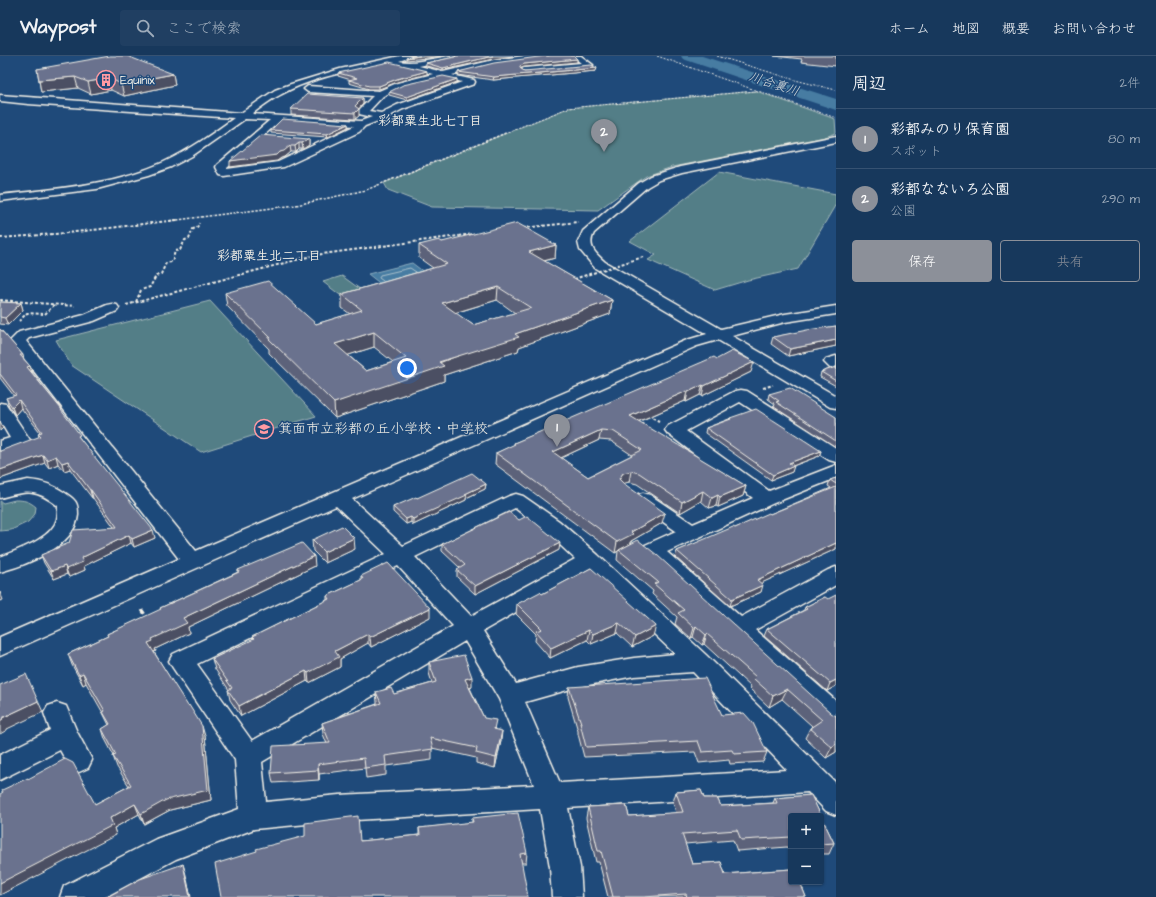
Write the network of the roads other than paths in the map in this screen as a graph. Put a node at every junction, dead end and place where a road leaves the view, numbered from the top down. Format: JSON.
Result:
{"nodes":[{"id":1,"x":452,"y":56,"type":"edge"},
{"id":2,"x":544,"y":56,"type":"edge"},
{"id":3,"x":576,"y":56,"type":"edge"},
{"id":4,"x":410,"y":61,"type":"edge"},
{"id":5,"x":467,"y":69,"type":"junction"},
{"id":6,"x":389,"y":71,"type":"edge"},
{"id":7,"x":518,"y":71,"type":"edge"},
{"id":8,"x":443,"y":74,"type":"junction"},
{"id":9,"x":486,"y":74,"type":"edge"},
{"id":10,"x":341,"y":83,"type":"dead end"},
{"id":11,"x":308,"y":89,"type":"dead end"},
{"id":12,"x":319,"y":90,"type":"junction"},
{"id":13,"x":380,"y":94,"type":"junction"},
{"id":14,"x":0,"y":98,"type":"edge"},
{"id":15,"x":243,"y":116,"type":"junction"},
{"id":16,"x":383,"y":116,"type":"junction"},
{"id":17,"x":278,"y":118,"type":"junction"},
{"id":18,"x":362,"y":124,"type":"junction"},
{"id":19,"x":258,"y":136,"type":"junction"},
{"id":20,"x":274,"y":137,"type":"edge"},
{"id":21,"x":836,"y":139,"type":"edge"},
{"id":22,"x":306,"y":140,"type":"edge"},
{"id":23,"x":330,"y":142,"type":"junction"},
{"id":24,"x":0,"y":198,"type":"edge"},
{"id":25,"x":112,"y":308,"type":"road end"},
{"id":26,"x":836,"y":310,"type":"edge"},
{"id":27,"x":720,"y":335,"type":"junction"},
{"id":28,"x":836,"y":362,"type":"edge"},
{"id":29,"x":836,"y":365,"type":"edge"},
{"id":30,"x":836,"y":403,"type":"edge"},
{"id":31,"x":0,"y":408,"type":"edge"},
{"id":32,"x":0,"y":447,"type":"edge"},
{"id":33,"x":836,"y":456,"type":"edge"},
{"id":34,"x":836,"y":471,"type":"edge"},
{"id":35,"x":629,"y":489,"type":"edge"},
{"id":36,"x":0,"y":492,"type":"edge"},
{"id":37,"x":338,"y":496,"type":"junction"},
{"id":38,"x":767,"y":499,"type":"junction"},
{"id":39,"x":691,"y":532,"type":"junction"},
{"id":40,"x":400,"y":556,"type":"junction"},
{"id":41,"x":590,"y":560,"type":"junction"},
{"id":42,"x":192,"y":561,"type":"junction"},
{"id":43,"x":0,"y":565,"type":"edge"},
{"id":44,"x":836,"y":575,"type":"edge"},
{"id":45,"x":469,"y":628,"type":"junction"},
{"id":46,"x":739,"y":628,"type":"junction"},
{"id":47,"x":0,"y":647,"type":"edge"},
{"id":48,"x":698,"y":662,"type":"junction"},
{"id":49,"x":510,"y":696,"type":"junction"},
{"id":50,"x":836,"y":716,"type":"edge"},
{"id":51,"x":248,"y":757,"type":"junction"},
{"id":52,"x":79,"y":760,"type":"dead end"},
{"id":53,"x":0,"y":768,"type":"edge"},
{"id":54,"x":814,"y":780,"type":"junction"},
{"id":55,"x":552,"y":796,"type":"junction"},
{"id":56,"x":836,"y":802,"type":"edge"},
{"id":57,"x":254,"y":816,"type":"junction"},
{"id":58,"x":75,"y":897,"type":"edge"},
{"id":59,"x":567,"y":897,"type":"edge"}],
"edges":[{"from":1,"to":4,"type":"street"},
{"from":2,"to":5,"type":"street"},
{"from":3,"to":7,"type":"street"},
{"from":4,"to":6,"type":"street"},
{"from":4,"to":8,"type":"street"},
{"from":4,"to":15,"type":"street"},
{"from":5,"to":8,"type":"street"},
{"from":5,"to":9,"type":"street"},
{"from":8,"to":13,"type":"street"},
{"from":8,"to":16,"type":"street"},
{"from":10,"to":12,"type":"street"},
{"from":11,"to":12,"type":"street"},
{"from":12,"to":13,"type":"street"},
{"from":13,"to":16,"type":"street"},
{"from":14,"to":15,"type":"street"},
{"from":15,"to":17,"type":"street"},
{"from":15,"to":24,"type":"street"},
{"from":16,"to":18,"type":"street"},
{"from":17,"to":18,"type":"street"},
{"from":17,"to":19,"type":"street"},
{"from":18,"to":23,"type":"street"},
{"from":19,"to":20,"type":"street"},
{"from":19,"to":23,"type":"street"},
{"from":21,"to":27,"type":"street"},
{"from":22,"to":23,"type":"street"},
{"from":25,"to":42,"type":"street"},
{"from":26,"to":27,"type":"street"},
{"from":27,"to":30,"type":"street"},
{"from":27,"to":37,"type":"street"},
{"from":28,"to":29,"type":"street"},
{"from":31,"to":32,"type":"street"},
{"from":33,"to":38,"type":"street"},
{"from":34,"to":38,"type":"street"},
{"from":35,"to":39,"type":"street"},
{"from":36,"to":43,"type":"street"},
{"from":37,"to":40,"type":"street"},
{"from":37,"to":42,"type":"street"},
{"from":38,"to":39,"type":"street"},
{"from":39,"to":46,"type":"street"},
{"from":40,"to":41,"type":"street"},
{"from":40,"to":45,"type":"street"},
{"from":40,"to":51,"type":"street"},
{"from":41,"to":45,"type":"street"},
{"from":41,"to":48,"type":"street"},
{"from":42,"to":47,"type":"street"},
{"from":44,"to":46,"type":"street"},
{"from":45,"to":49,"type":"street"},
{"from":45,"to":51,"type":"street"},
{"from":46,"to":50,"type":"street"},
{"from":48,"to":49,"type":"street"},
{"from":48,"to":54,"type":"street"},
{"from":49,"to":55,"type":"street"},
{"from":51,"to":57,"type":"street"},
{"from":52,"to":53,"type":"street"},
{"from":54,"to":55,"type":"street"},
{"from":54,"to":56,"type":"street"},
{"from":55,"to":57,"type":"street"},
{"from":55,"to":59,"type":"street"},
{"from":57,"to":58,"type":"street"}]}
